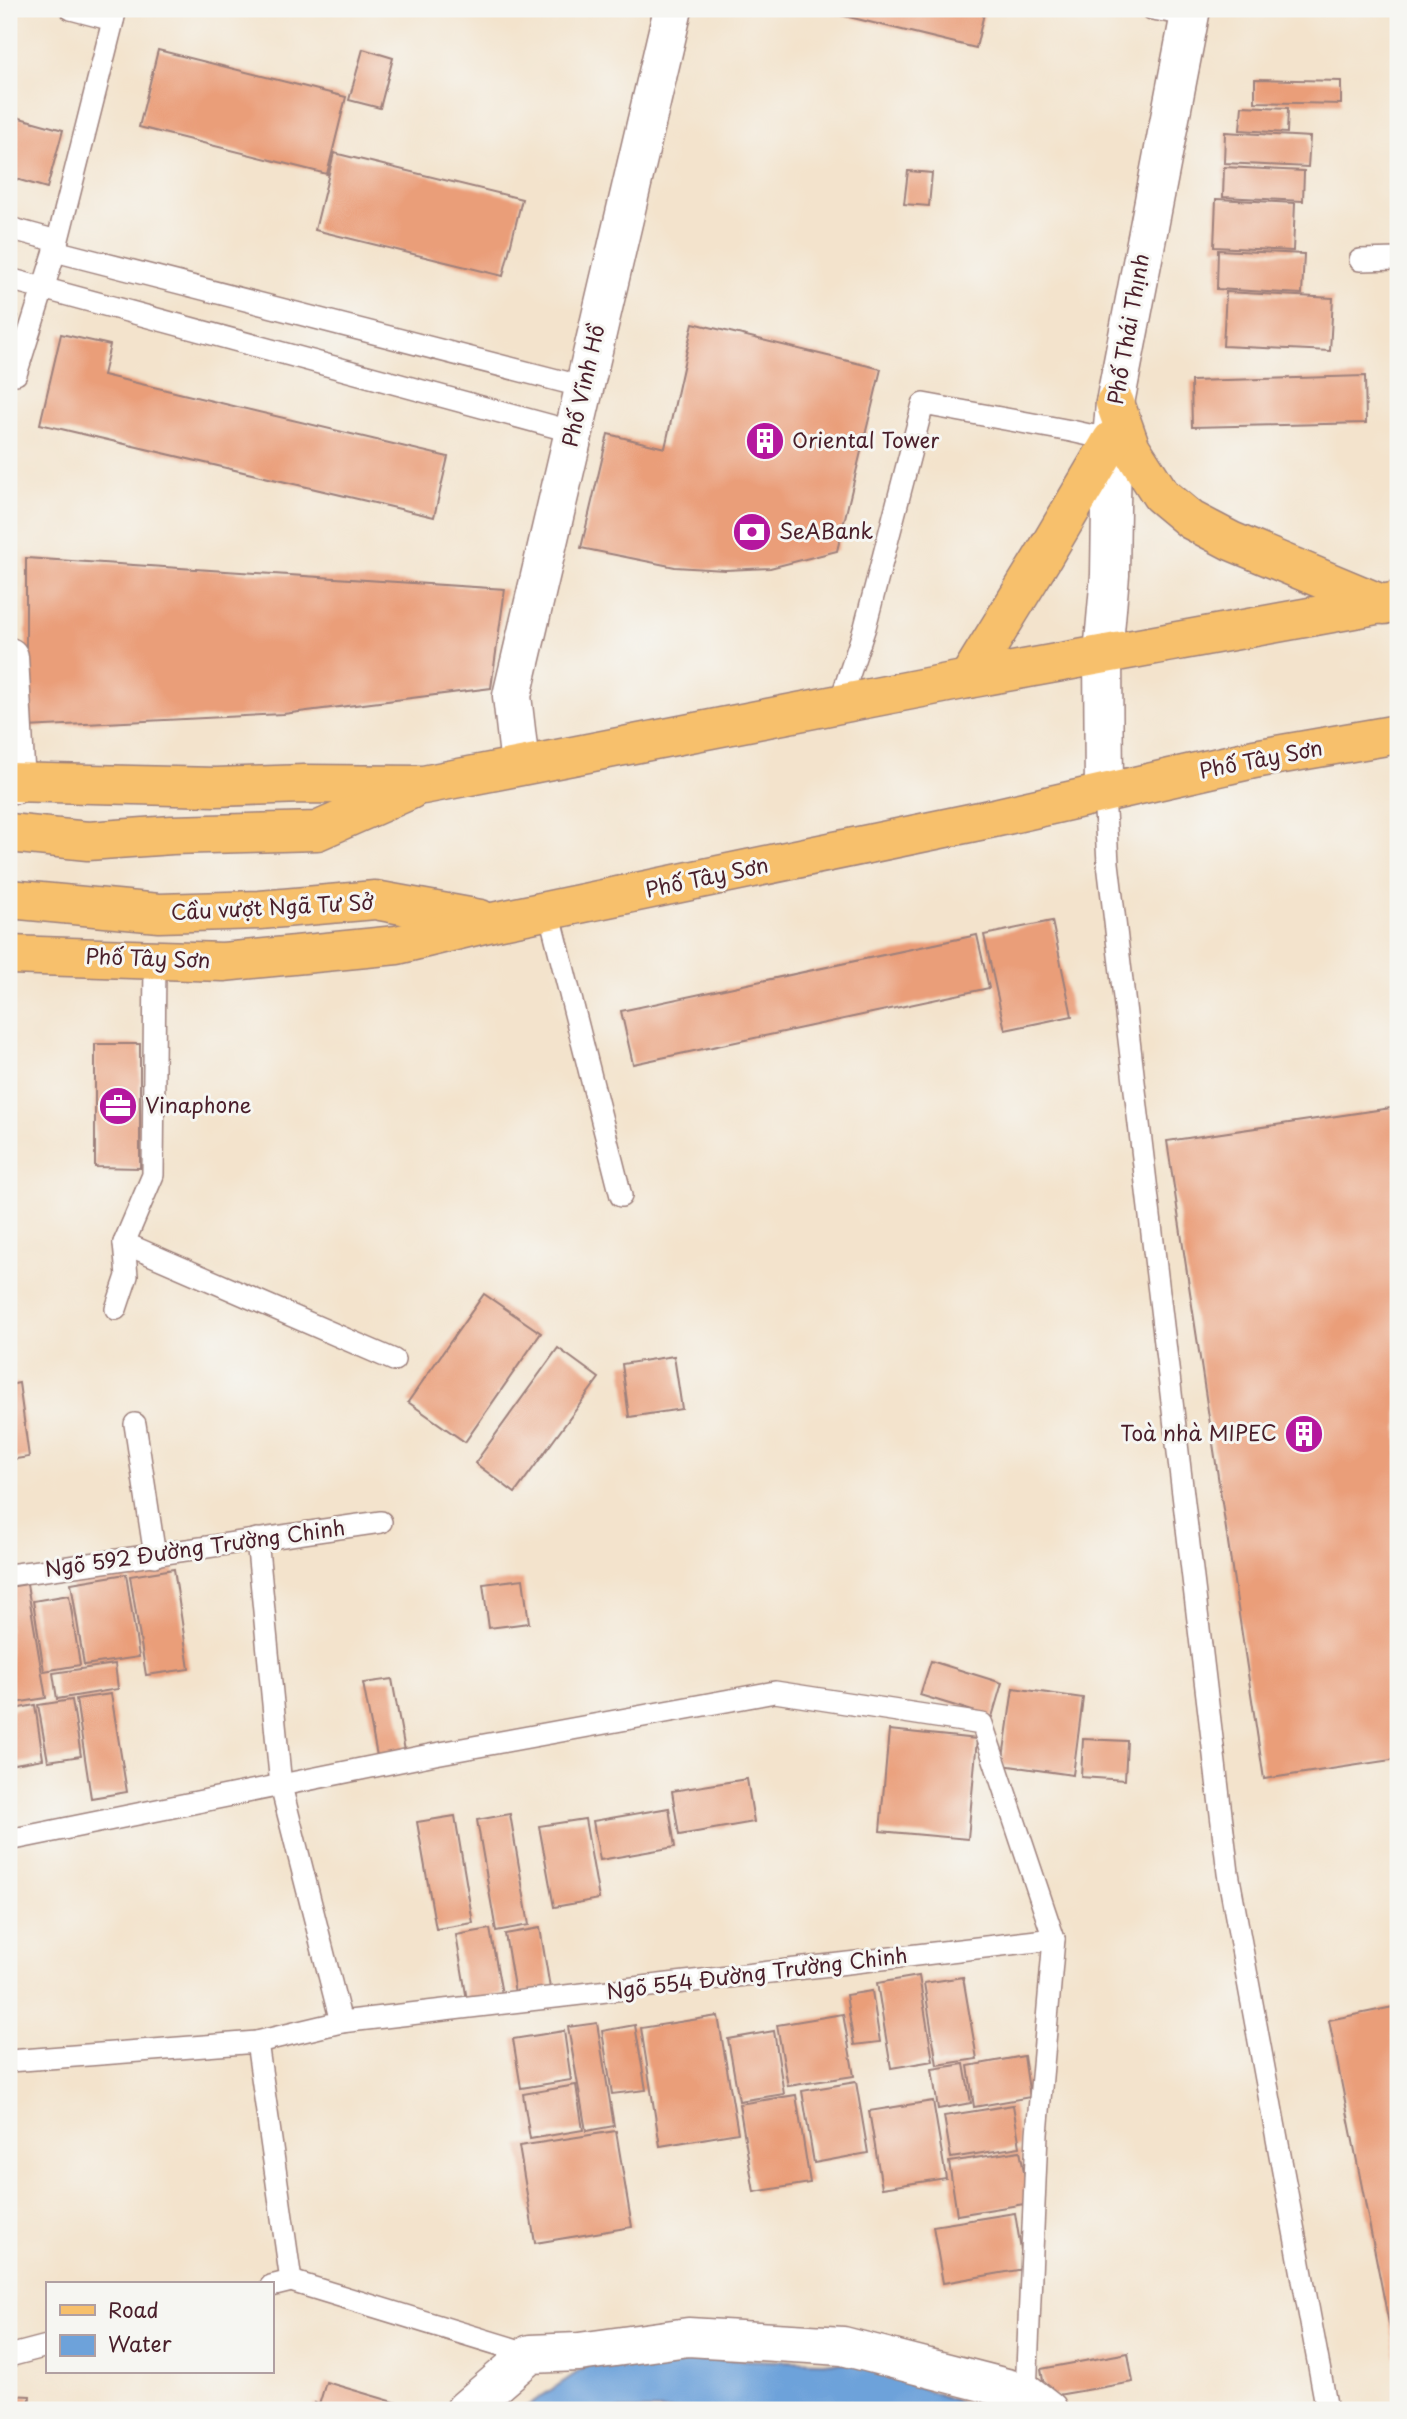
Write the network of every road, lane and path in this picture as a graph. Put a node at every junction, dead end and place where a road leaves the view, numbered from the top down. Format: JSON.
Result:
{"nodes":[{"id":1,"x":71,"y":9,"type":"edge"},
{"id":2,"x":673,"y":9,"type":"edge"},
{"id":3,"x":1152,"y":9,"type":"edge"},
{"id":4,"x":1190,"y":12,"type":"edge"},
{"id":5,"x":115,"y":15,"type":"edge"},
{"id":6,"x":9,"y":228,"type":"edge"},
{"id":7,"x":56,"y":246,"type":"junction"},
{"id":8,"x":1398,"y":259,"type":"edge"},
{"id":9,"x":1360,"y":260,"type":"dead end"},
{"id":10,"x":9,"y":279,"type":"edge"},
{"id":11,"x":44,"y":288,"type":"junction"},
{"id":12,"x":12,"y":373,"type":"edge"},
{"id":13,"x":584,"y":387,"type":"junction"},
{"id":14,"x":1115,"y":402,"type":"junction"},
{"id":15,"x":574,"y":432,"type":"junction"},
{"id":16,"x":1112,"y":440,"type":"junction"},
{"id":17,"x":1391,"y":603,"type":"edge"},
{"id":18,"x":1103,"y":654,"type":"junction"},
{"id":19,"x":9,"y":657,"type":"edge"},
{"id":20,"x":968,"y":679,"type":"junction"},
{"id":21,"x":839,"y":705,"type":"junction"},
{"id":22,"x":1398,"y":734,"type":"edge"},
{"id":23,"x":520,"y":765,"type":"junction"},
{"id":24,"x":12,"y":783,"type":"edge"},
{"id":25,"x":423,"y":785,"type":"junction"},
{"id":26,"x":1104,"y":794,"type":"junction"},
{"id":27,"x":9,"y":833,"type":"edge"},
{"id":28,"x":9,"y":899,"type":"edge"},
{"id":29,"x":550,"y":911,"type":"junction"},
{"id":30,"x":492,"y":922,"type":"junction"},
{"id":31,"x":9,"y":955,"type":"edge"},
{"id":32,"x":155,"y":960,"type":"junction"},
{"id":33,"x":621,"y":1196,"type":"dead end"},
{"id":34,"x":124,"y":1243,"type":"junction"},
{"id":35,"x":116,"y":1309,"type":"dead end"},
{"id":36,"x":394,"y":1360,"type":"dead end"},
{"id":37,"x":135,"y":1424,"type":"dead end"},
{"id":38,"x":382,"y":1522,"type":"dead end"},
{"id":39,"x":257,"y":1539,"type":"junction"},
{"id":40,"x":155,"y":1556,"type":"junction"},
{"id":41,"x":9,"y":1575,"type":"edge"},
{"id":42,"x":281,"y":1786,"type":"junction"},
{"id":43,"x":9,"y":1840,"type":"edge"},
{"id":44,"x":1054,"y":1939,"type":"junction"},
{"id":45,"x":341,"y":2022,"type":"junction"},
{"id":46,"x":257,"y":2042,"type":"junction"},
{"id":47,"x":9,"y":2061,"type":"edge"},
{"id":48,"x":281,"y":2284,"type":"edge"},
{"id":49,"x":46,"y":2346,"type":"edge"},
{"id":50,"x":530,"y":2354,"type":"junction"},
{"id":51,"x":9,"y":2356,"type":"edge"},
{"id":52,"x":1037,"y":2401,"type":"edge"},
{"id":53,"x":465,"y":2410,"type":"edge"},
{"id":54,"x":1327,"y":2410,"type":"edge"}],
"edges":[{"from":1,"to":5,"type":"lane"},
{"from":2,"to":13,"type":"street","name":"Phố Vĩnh Hồ"},
{"from":3,"to":4,"type":"lane"},
{"from":4,"to":14,"type":"street","name":"Phố Thái Thịnh"},
{"from":5,"to":7,"type":"lane"},
{"from":6,"to":7,"type":"lane"},
{"from":7,"to":11,"type":"lane"},
{"from":7,"to":13,"type":"lane"},
{"from":8,"to":9,"type":"lane"},
{"from":10,"to":11,"type":"lane"},
{"from":11,"to":12,"type":"lane"},
{"from":11,"to":15,"type":"lane"},
{"from":13,"to":15,"type":"street","name":"Phố Vĩnh Hồ"},
{"from":14,"to":16,"type":"street","name":"Phố Thái Thịnh"},
{"from":14,"to":17,"type":"main road"},
{"from":15,"to":23,"type":"street","name":"Phố Vĩnh Hồ"},
{"from":16,"to":18,"type":"street","name":"Phố Thái Thịnh"},
{"from":16,"to":20,"type":"main road"},
{"from":16,"to":21,"type":"lane"},
{"from":17,"to":18,"type":"main road"},
{"from":18,"to":20,"type":"main road"},
{"from":18,"to":26,"type":"street","name":"Phố Thái Thịnh"},
{"from":19,"to":24,"type":"street"},
{"from":20,"to":21,"type":"main road"},
{"from":21,"to":23,"type":"main road"},
{"from":22,"to":26,"type":"main road","name":"Phố Tây Sơn"},
{"from":23,"to":25,"type":"main road"},
{"from":24,"to":25,"type":"main road"},
{"from":25,"to":27,"type":"main road"},
{"from":26,"to":29,"type":"main road","name":"Phố Tây Sơn"},
{"from":26,"to":54,"type":"lane"},
{"from":28,"to":30,"type":"main road","name":"Cầu vượt Ngã Tư Sở"},
{"from":29,"to":30,"type":"main road","name":"Phố Tây Sơn"},
{"from":29,"to":33,"type":"lane"},
{"from":30,"to":32,"type":"main road","name":"Phố Tây Sơn"},
{"from":31,"to":32,"type":"main road","name":"Phố Tây Sơn"},
{"from":32,"to":34,"type":"lane"},
{"from":34,"to":35,"type":"lane"},
{"from":34,"to":36,"type":"lane"},
{"from":37,"to":40,"type":"lane"},
{"from":38,"to":39,"type":"lane","name":"Ngõ 592 Đường Trường Chinh"},
{"from":39,"to":40,"type":"lane","name":"Ngõ 592 Đường Trường Chinh"},
{"from":39,"to":42,"type":"lane"},
{"from":40,"to":41,"type":"lane","name":"Ngõ 592 Đường Trường Chinh"},
{"from":42,"to":43,"type":"lane"},
{"from":42,"to":44,"type":"lane"},
{"from":42,"to":45,"type":"lane"},
{"from":44,"to":45,"type":"lane","name":"Ngõ 554 Đường Trường Chinh"},
{"from":44,"to":52,"type":"lane"},
{"from":45,"to":46,"type":"lane","name":"Ngõ 554 Đường Trường Chinh"},
{"from":46,"to":47,"type":"lane","name":"Ngõ 554 Đường Trường Chinh"},
{"from":46,"to":48,"type":"lane"},
{"from":48,"to":50,"type":"lane"},
{"from":49,"to":51,"type":"lane"},
{"from":50,"to":52,"type":"street"},
{"from":50,"to":53,"type":"street"}]}
